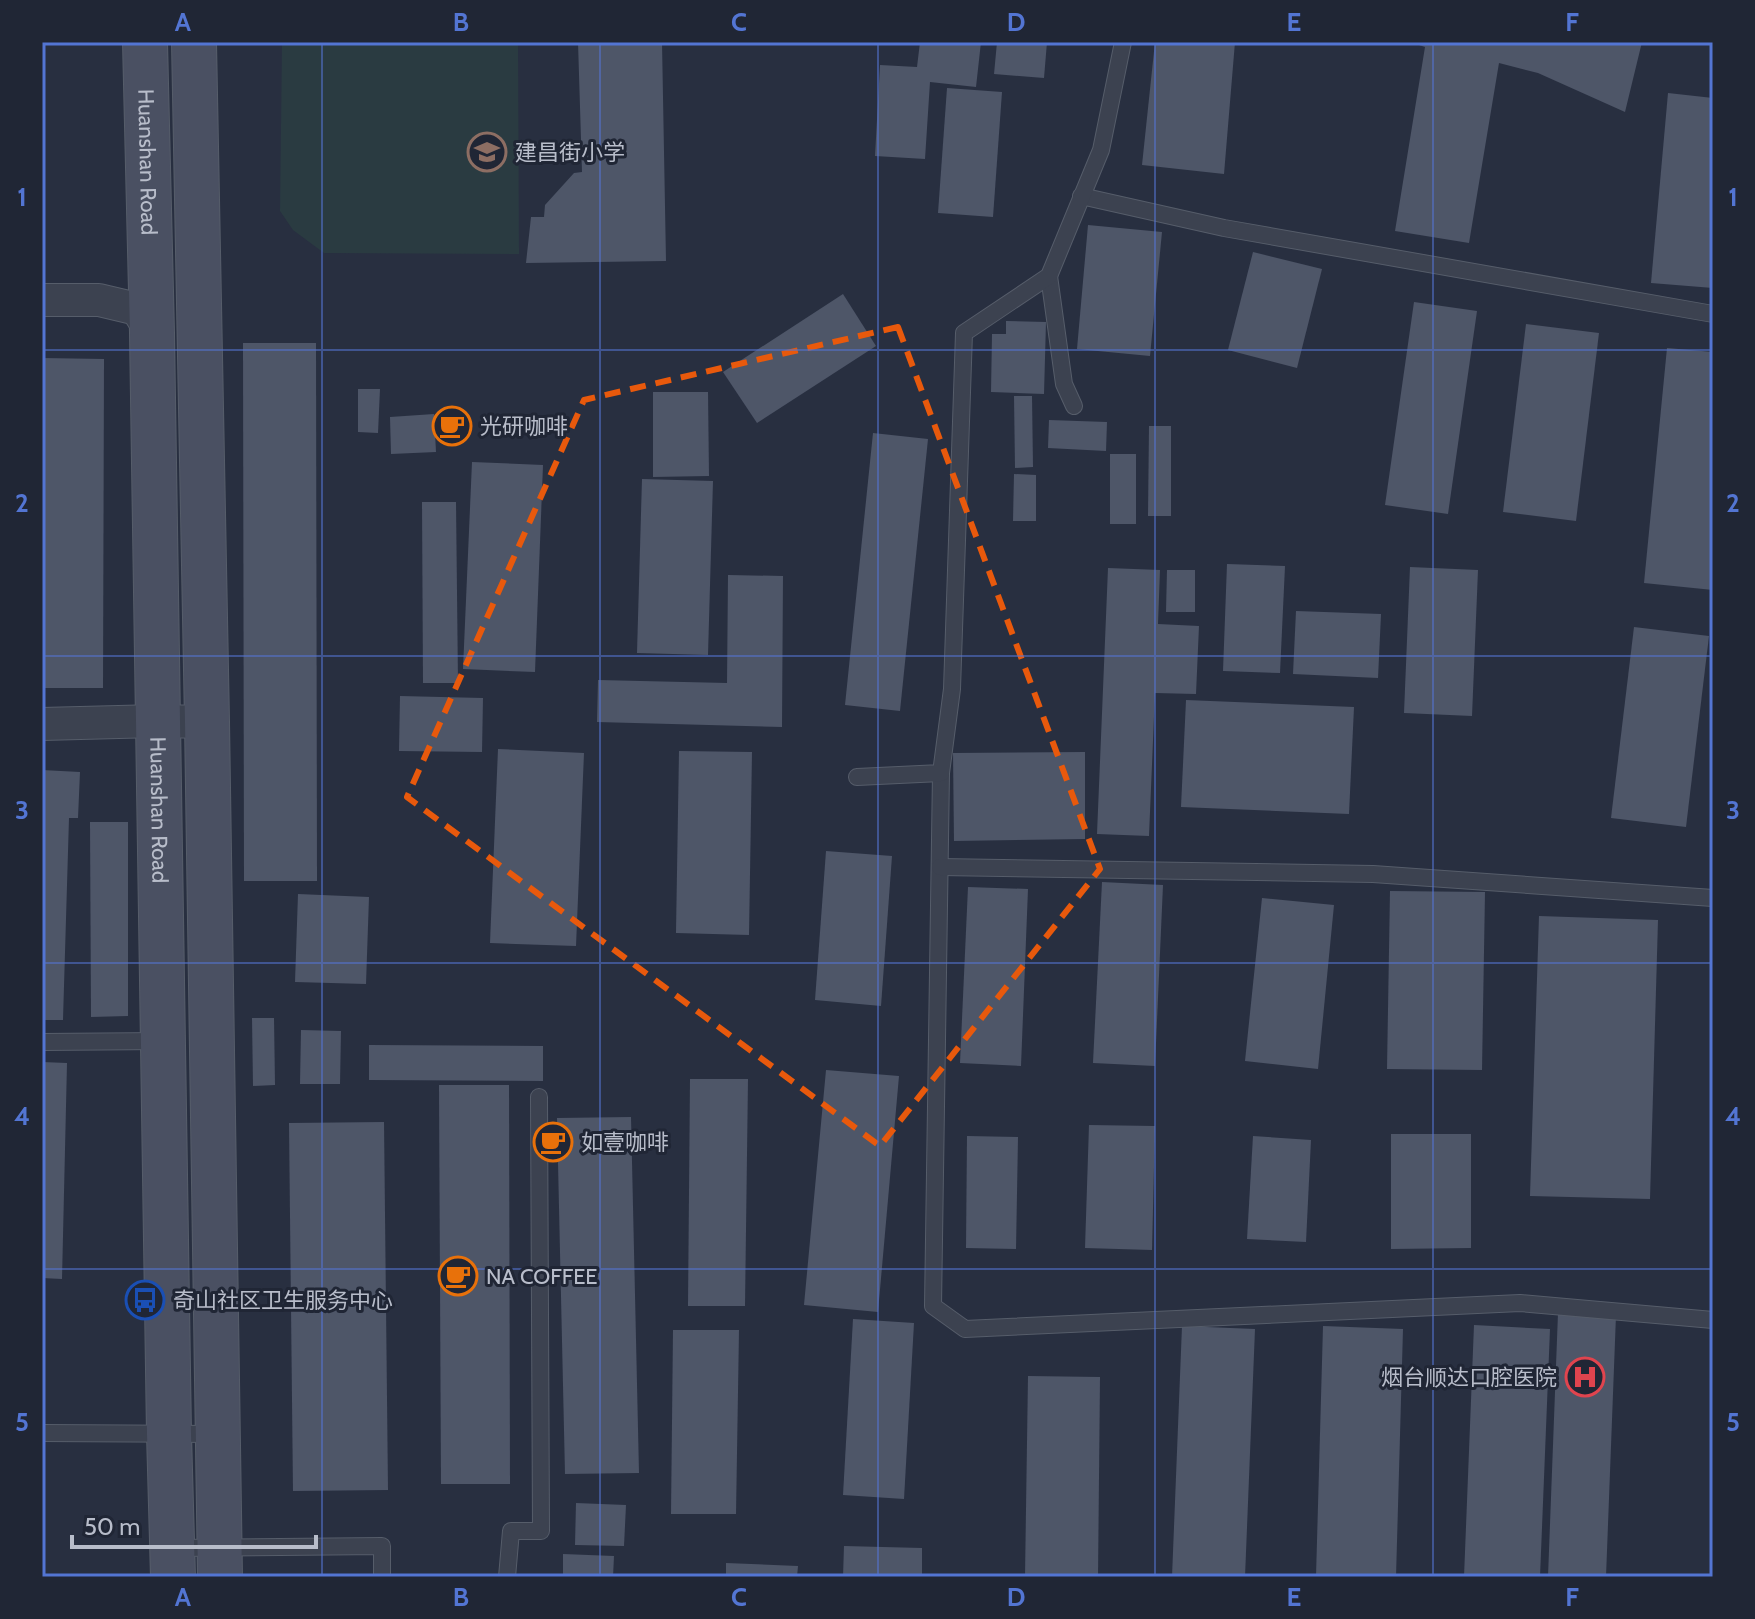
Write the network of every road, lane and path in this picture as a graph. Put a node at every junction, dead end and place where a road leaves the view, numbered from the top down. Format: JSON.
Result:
{"nodes":[{"id":1,"x":145,"y":42,"type":"edge"},
{"id":2,"x":194,"y":42,"type":"edge"},
{"id":3,"x":1123,"y":42,"type":"edge"},
{"id":4,"x":1081,"y":196,"type":"junction"},
{"id":5,"x":1049,"y":276,"type":"junction"},
{"id":6,"x":42,"y":300,"type":"edge"},
{"id":7,"x":1713,"y":314,"type":"edge"},
{"id":8,"x":152,"y":333,"type":"junction"},
{"id":9,"x":1074,"y":406,"type":"dead end"},
{"id":10,"x":157,"y":721,"type":"junction"},
{"id":11,"x":207,"y":722,"type":"junction"},
{"id":12,"x":42,"y":724,"type":"edge"},
{"id":13,"x":941,"y":773,"type":"junction"},
{"id":14,"x":857,"y":777,"type":"dead end"},
{"id":15,"x":940,"y":867,"type":"junction"},
{"id":16,"x":1713,"y":898,"type":"edge"},
{"id":17,"x":163,"y":1041,"type":"junction"},
{"id":18,"x":42,"y":1042,"type":"edge"},
{"id":19,"x":539,"y":1097,"type":"dead end"},
{"id":20,"x":1713,"y":1320,"type":"edge"},
{"id":21,"x":42,"y":1433,"type":"edge"},
{"id":22,"x":169,"y":1434,"type":"junction"},
{"id":23,"x":217,"y":1434,"type":"junction"},
{"id":24,"x":173,"y":1562,"type":"edge"},
{"id":25,"x":219,"y":1562,"type":"edge"},
{"id":26,"x":382,"y":1577,"type":"edge"},
{"id":27,"x":507,"y":1577,"type":"edge"}],
"edges":[{"from":1,"to":8,"type":"main road","name":"Huanshan Road"},
{"from":2,"to":11,"type":"main road"},
{"from":3,"to":4,"type":"lane"},
{"from":4,"to":5,"type":"lane"},
{"from":4,"to":7,"type":"lane"},
{"from":5,"to":9,"type":"lane"},
{"from":5,"to":13,"type":"lane"},
{"from":6,"to":8,"type":"street"},
{"from":8,"to":10,"type":"main road","name":"Huanshan Road"},
{"from":10,"to":11,"type":"street"},
{"from":10,"to":12,"type":"street"},
{"from":10,"to":17,"type":"main road","name":"Huanshan Road"},
{"from":11,"to":23,"type":"main road"},
{"from":13,"to":14,"type":"lane"},
{"from":13,"to":15,"type":"lane"},
{"from":15,"to":16,"type":"lane"},
{"from":15,"to":20,"type":"lane"},
{"from":17,"to":18,"type":"lane"},
{"from":17,"to":22,"type":"main road","name":"Huanshan Road"},
{"from":19,"to":27,"type":"lane"},
{"from":21,"to":22,"type":"lane"},
{"from":22,"to":23,"type":"lane"},
{"from":22,"to":24,"type":"main road","name":"Huanshan Road"},
{"from":23,"to":25,"type":"main road"},
{"from":24,"to":25,"type":"lane"},
{"from":25,"to":26,"type":"lane"}]}
